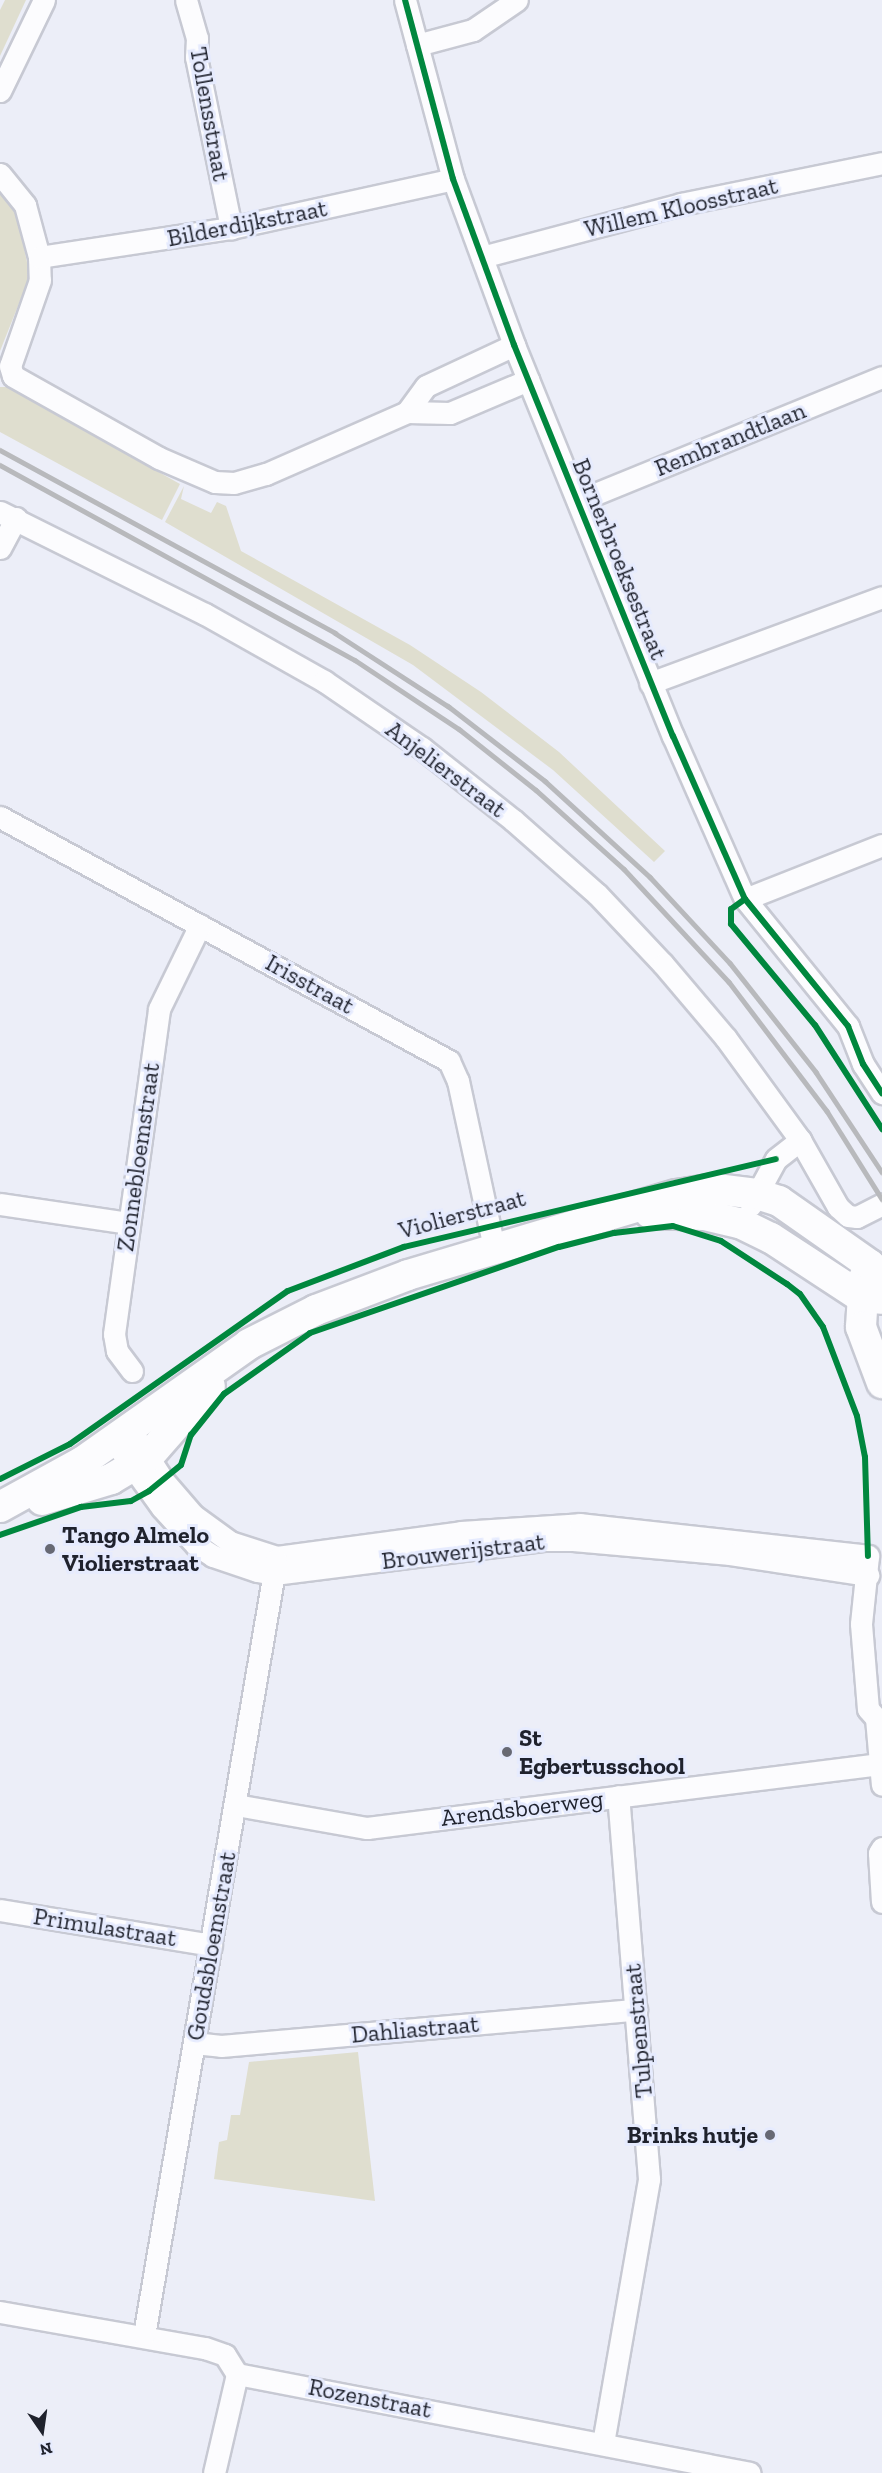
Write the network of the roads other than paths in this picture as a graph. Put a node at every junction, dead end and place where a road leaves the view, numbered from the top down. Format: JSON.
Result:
{"nodes":[{"id":1,"x":44,"y":0,"type":"edge"},
{"id":2,"x":186,"y":0,"type":"edge"},
{"id":3,"x":405,"y":0,"type":"edge"},
{"id":4,"x":517,"y":0,"type":"edge"},
{"id":5,"x":417,"y":45,"type":"junction"},
{"id":6,"x":0,"y":91,"type":"edge"},
{"id":7,"x":882,"y":163,"type":"edge"},
{"id":8,"x":0,"y":174,"type":"edge"},
{"id":9,"x":453,"y":179,"type":"junction"},
{"id":10,"x":231,"y":228,"type":"junction"},
{"id":11,"x":39,"y":257,"type":"junction"},
{"id":12,"x":482,"y":257,"type":"junction"},
{"id":13,"x":514,"y":345,"type":"junction"},
{"id":14,"x":882,"y":377,"type":"edge"},
{"id":15,"x":528,"y":380,"type":"junction"},
{"id":16,"x":407,"y":412,"type":"junction"},
{"id":17,"x":578,"y":501,"type":"junction"},
{"id":18,"x":8,"y":515,"type":"edge"},
{"id":19,"x":0,"y":548,"type":"edge"},
{"id":20,"x":882,"y":597,"type":"edge"},
{"id":21,"x":650,"y":683,"type":"junction"},
{"id":22,"x":0,"y":818,"type":"edge"},
{"id":23,"x":882,"y":845,"type":"edge"},
{"id":24,"x":745,"y":899,"type":"junction"},
{"id":25,"x":200,"y":925,"type":"junction"},
{"id":26,"x":882,"y":1093,"type":"edge"},
{"id":27,"x":801,"y":1140,"type":"junction"},
{"id":28,"x":758,"y":1194,"type":"junction"},
{"id":29,"x":0,"y":1204,"type":"edge"},
{"id":30,"x":880,"y":1206,"type":"edge"},
{"id":31,"x":615,"y":1216,"type":"junction"},
{"id":32,"x":128,"y":1223,"type":"junction"},
{"id":33,"x":740,"y":1223,"type":"junction"},
{"id":34,"x":494,"y":1248,"type":"junction"},
{"id":35,"x":875,"y":1278,"type":"edge"},
{"id":36,"x":249,"y":1344,"type":"junction"},
{"id":37,"x":132,"y":1371,"type":"dead end"},
{"id":38,"x":882,"y":1383,"type":"edge"},
{"id":39,"x":122,"y":1435,"type":"junction"},
{"id":40,"x":140,"y":1462,"type":"junction"},
{"id":41,"x":0,"y":1507,"type":"edge"},
{"id":42,"x":0,"y":1514,"type":"edge"},
{"id":43,"x":275,"y":1565,"type":"junction"},
{"id":44,"x":881,"y":1775,"type":"edge"},
{"id":45,"x":618,"y":1796,"type":"junction"},
{"id":46,"x":236,"y":1804,"type":"junction"},
{"id":47,"x":882,"y":1848,"type":"edge"},
{"id":48,"x":882,"y":1902,"type":"edge"},
{"id":49,"x":0,"y":1910,"type":"edge"},
{"id":50,"x":211,"y":1945,"type":"junction"},
{"id":51,"x":636,"y":2010,"type":"junction"},
{"id":52,"x":194,"y":2043,"type":"junction"},
{"id":53,"x":0,"y":2312,"type":"edge"},
{"id":54,"x":144,"y":2335,"type":"junction"},
{"id":55,"x":237,"y":2374,"type":"junction"},
{"id":56,"x":603,"y":2443,"type":"junction"},
{"id":57,"x":214,"y":2473,"type":"edge"},
{"id":58,"x":750,"y":2473,"type":"edge"}],
"edges":[{"from":1,"to":6,"type":"street"},
{"from":2,"to":10,"type":"street","name":"Tollensstraat"},
{"from":3,"to":5,"type":"street","name":"Bornerbroeksestraat"},
{"from":4,"to":5,"type":"street"},
{"from":5,"to":9,"type":"street","name":"Bornerbroeksestraat"},
{"from":7,"to":12,"type":"street","name":"Willem Kloosstraat"},
{"from":8,"to":11,"type":"street"},
{"from":9,"to":10,"type":"street","name":"Bilderdijkstraat"},
{"from":9,"to":12,"type":"street","name":"Bornerbroeksestraat"},
{"from":10,"to":11,"type":"street","name":"Bilderdijkstraat"},
{"from":11,"to":16,"type":"street"},
{"from":12,"to":13,"type":"street","name":"Bornerbroeksestraat"},
{"from":13,"to":15,"type":"street","name":"Bornerbroeksestraat"},
{"from":13,"to":16,"type":"street"},
{"from":14,"to":17,"type":"street","name":"Rembrandtlaan"},
{"from":15,"to":16,"type":"street"},
{"from":15,"to":17,"type":"street","name":"Bornerbroeksestraat"},
{"from":17,"to":21,"type":"street","name":"Bornerbroeksestraat"},
{"from":18,"to":19,"type":"street"},
{"from":18,"to":27,"type":"street","name":"Anjelierstraat"},
{"from":20,"to":21,"type":"street"},
{"from":21,"to":24,"type":"street","name":"Bornerbroeksestraat"},
{"from":22,"to":25,"type":"street","name":"Irisstraat"},
{"from":23,"to":24,"type":"street"},
{"from":24,"to":26,"type":"street","name":"Bornerbroeksestraat"},
{"from":25,"to":32,"type":"street","name":"Zonnebloemstraat"},
{"from":25,"to":34,"type":"street","name":"Irisstraat"},
{"from":27,"to":28,"type":"street"},
{"from":27,"to":30,"type":"street","name":"Anjelierstraat"},
{"from":28,"to":31,"type":"main road","name":"Violierstraat"},
{"from":28,"to":33,"type":"street"},
{"from":28,"to":35,"type":"main road","name":"Violierstraat"},
{"from":29,"to":32,"type":"street"},
{"from":31,"to":33,"type":"main road","name":"Violierstraat"},
{"from":31,"to":34,"type":"main road","name":"Violierstraat"},
{"from":32,"to":37,"type":"street","name":"Zonnebloemstraat"},
{"from":33,"to":35,"type":"main road","name":"Violierstraat"},
{"from":34,"to":36,"type":"main road","name":"Violierstraat"},
{"from":35,"to":38,"type":"main road"},
{"from":36,"to":39,"type":"main road","name":"Violierstraat"},
{"from":36,"to":40,"type":"main road","name":"Violierstraat"},
{"from":39,"to":40,"type":"street","name":"Brouwerijstraat"},
{"from":39,"to":41,"type":"main road","name":"Violierstraat"},
{"from":40,"to":42,"type":"main road","name":"Violierstraat"},
{"from":40,"to":43,"type":"street","name":"Brouwerijstraat"},
{"from":43,"to":44,"type":"street","name":"Brouwerijstraat"},
{"from":43,"to":46,"type":"street","name":"Goudsbloemstraat"},
{"from":44,"to":45,"type":"street","name":"Arendsboerweg"},
{"from":45,"to":46,"type":"street","name":"Arendsboerweg"},
{"from":45,"to":51,"type":"street","name":"Tulpenstraat"},
{"from":46,"to":50,"type":"street","name":"Goudsbloemstraat"},
{"from":47,"to":48,"type":"street"},
{"from":49,"to":50,"type":"street","name":"Primulastraat"},
{"from":50,"to":52,"type":"street","name":"Goudsbloemstraat"},
{"from":51,"to":52,"type":"street","name":"Dahliastraat"},
{"from":51,"to":56,"type":"street","name":"Tulpenstraat"},
{"from":52,"to":54,"type":"street","name":"Goudsbloemstraat"},
{"from":53,"to":54,"type":"street"},
{"from":54,"to":55,"type":"street"},
{"from":55,"to":56,"type":"street","name":"Rozenstraat"},
{"from":55,"to":57,"type":"street"},
{"from":56,"to":58,"type":"street","name":"Rozenstraat"}]}
